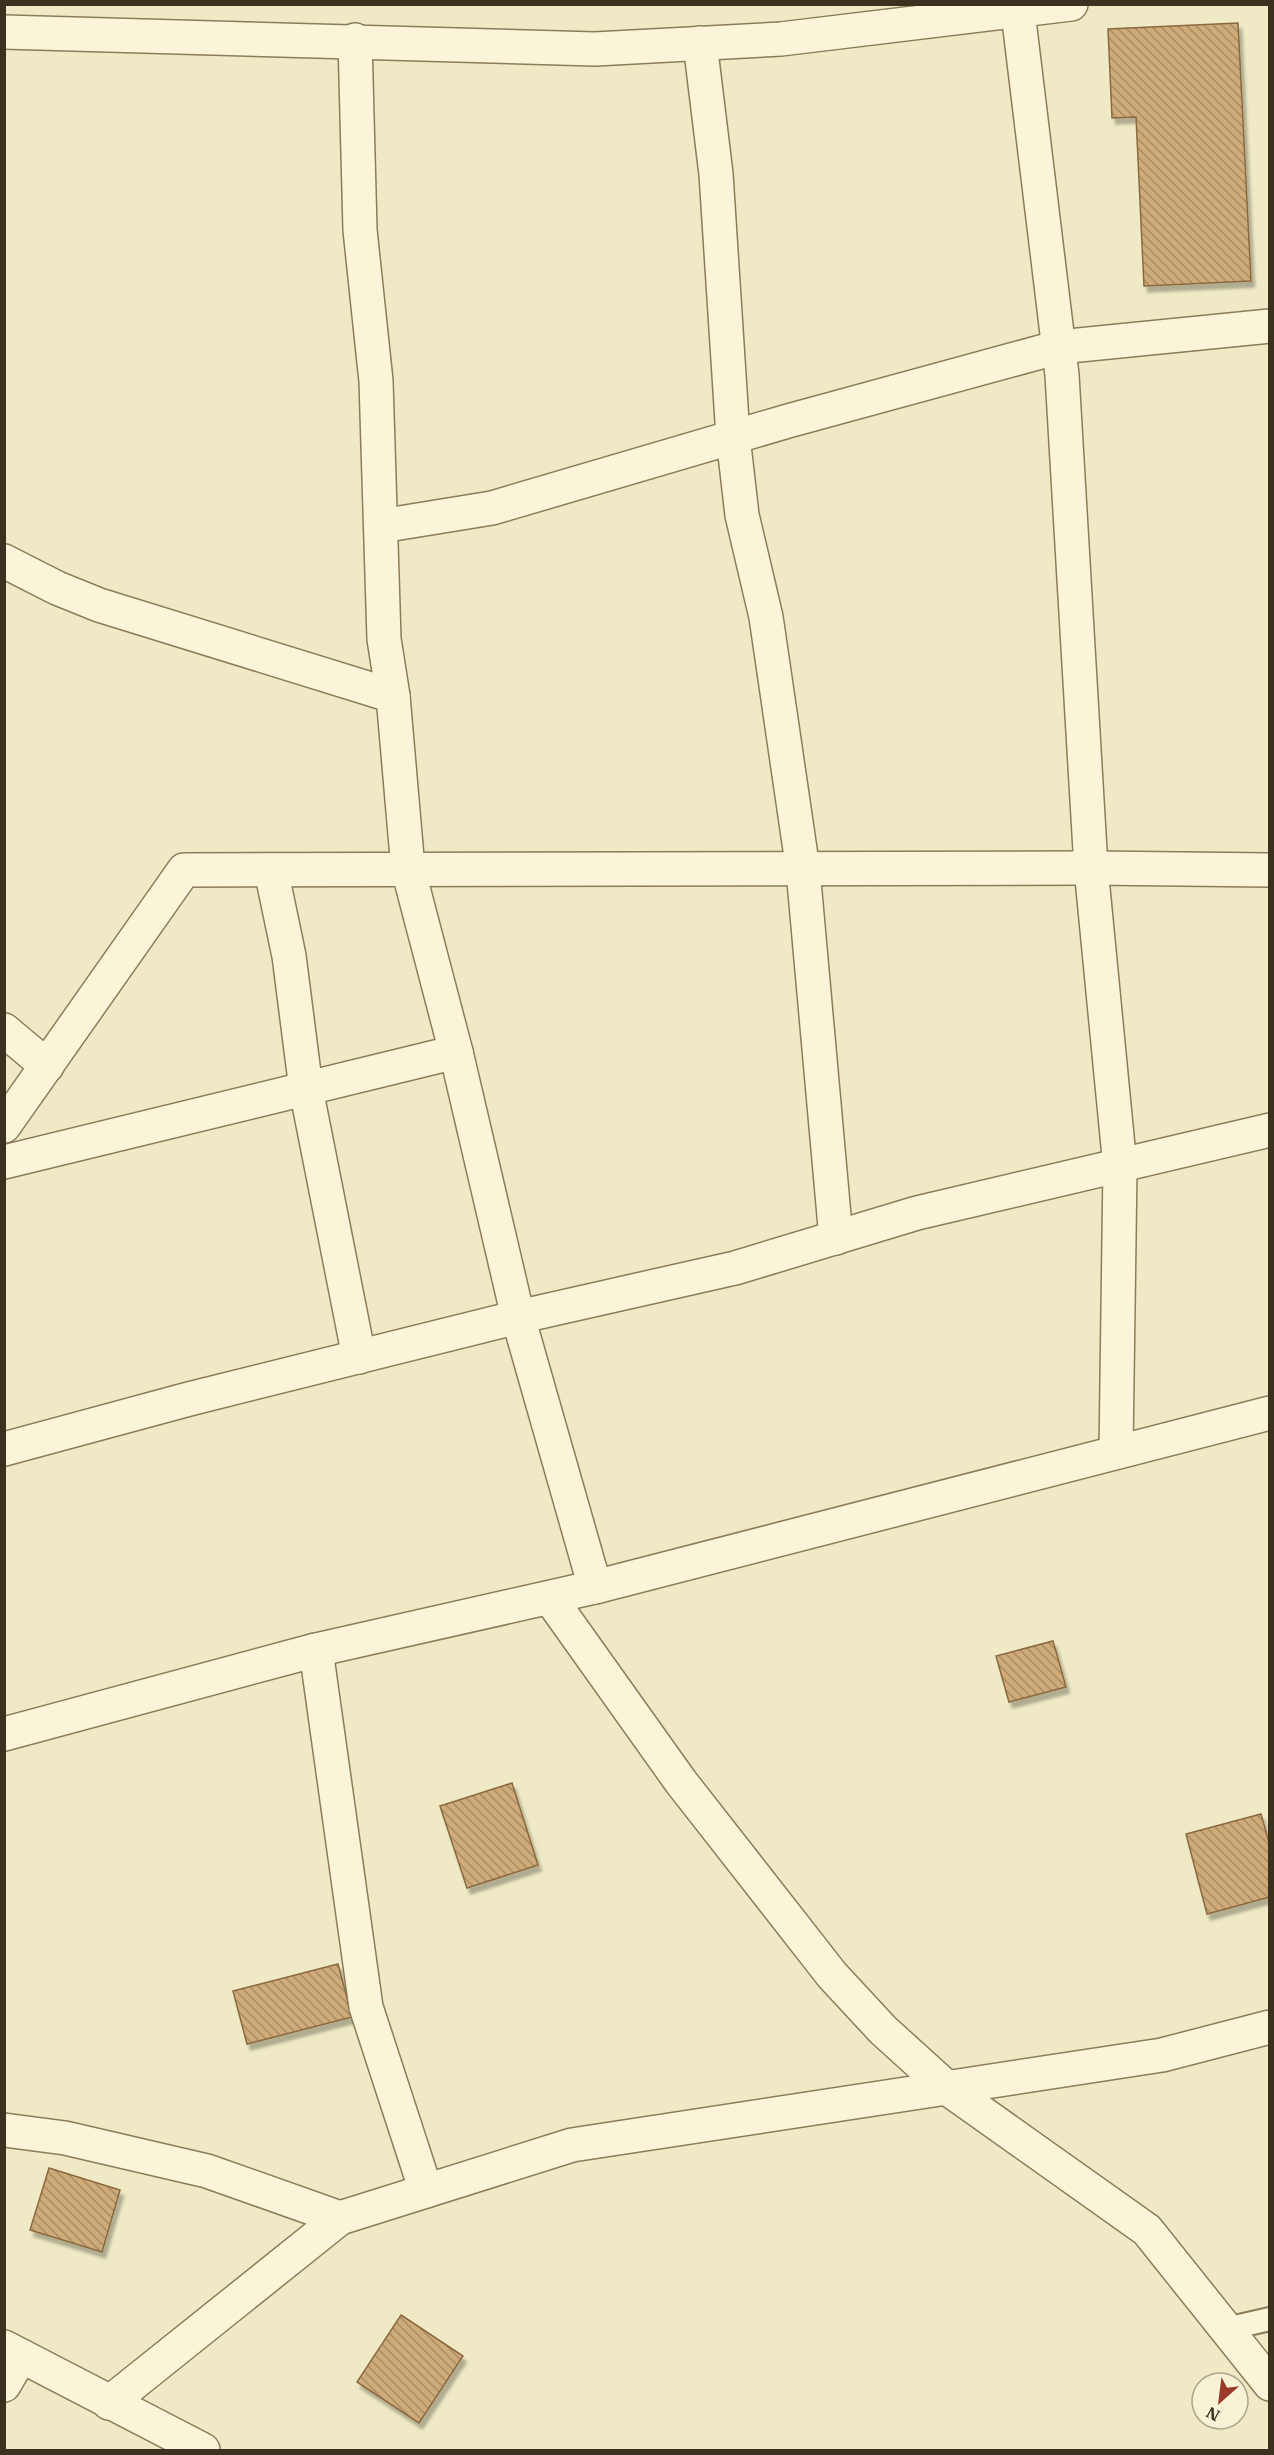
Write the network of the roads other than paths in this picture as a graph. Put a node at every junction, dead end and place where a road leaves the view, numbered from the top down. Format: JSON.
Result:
{"nodes":[{"id":1,"x":1071,"y":4,"type":"edge"},
{"id":2,"x":1018,"y":9,"type":"edge"},
{"id":3,"x":4,"y":32,"type":"edge"},
{"id":4,"x":355,"y":40,"type":"junction"},
{"id":5,"x":700,"y":43,"type":"junction"},
{"id":6,"x":1269,"y":326,"type":"edge"},
{"id":7,"x":1059,"y":347,"type":"junction"},
{"id":8,"x":733,"y":437,"type":"junction"},
{"id":9,"x":381,"y":526,"type":"junction"},
{"id":10,"x":4,"y":561,"type":"edge"},
{"id":11,"x":393,"y":696,"type":"junction"},
{"id":12,"x":1091,"y":868,"type":"junction"},
{"id":13,"x":408,"y":869,"type":"junction"},
{"id":14,"x":271,"y":870,"type":"junction"},
{"id":15,"x":803,"y":870,"type":"junction"},
{"id":16,"x":1269,"y":870,"type":"edge"},
{"id":17,"x":4,"y":1030,"type":"edge"},
{"id":18,"x":456,"y":1052,"type":"junction"},
{"id":19,"x":47,"y":1066,"type":"junction"},
{"id":20,"x":306,"y":1089,"type":"junction"},
{"id":21,"x":4,"y":1126,"type":"edge"},
{"id":22,"x":1269,"y":1130,"type":"edge"},
{"id":23,"x":4,"y":1162,"type":"edge"},
{"id":24,"x":1120,"y":1167,"type":"junction"},
{"id":25,"x":836,"y":1238,"type":"junction"},
{"id":26,"x":518,"y":1317,"type":"junction"},
{"id":27,"x":358,"y":1357,"type":"junction"},
{"id":28,"x":1269,"y":1413,"type":"edge"},
{"id":29,"x":4,"y":1449,"type":"edge"},
{"id":30,"x":1116,"y":1451,"type":"junction"},
{"id":31,"x":595,"y":1587,"type":"junction"},
{"id":32,"x":550,"y":1598,"type":"junction"},
{"id":33,"x":316,"y":1650,"type":"junction"},
{"id":34,"x":4,"y":1734,"type":"edge"},
{"id":35,"x":1269,"y":2027,"type":"edge"},
{"id":36,"x":947,"y":2088,"type":"junction"},
{"id":37,"x":4,"y":2130,"type":"edge"},
{"id":38,"x":426,"y":2191,"type":"junction"},
{"id":39,"x":340,"y":2218,"type":"junction"},
{"id":40,"x":1269,"y":2319,"type":"edge"},
{"id":41,"x":1226,"y":2329,"type":"junction"},
{"id":42,"x":13,"y":2352,"type":"edge"},
{"id":43,"x":1269,"y":2384,"type":"edge"},
{"id":44,"x":4,"y":2385,"type":"edge"},
{"id":45,"x":109,"y":2403,"type":"junction"},
{"id":46,"x":202,"y":2451,"type":"edge"}],
"edges":[{"from":1,"to":2,"type":"street"},
{"from":2,"to":5,"type":"street"},
{"from":2,"to":7,"type":"street"},
{"from":3,"to":4,"type":"street"},
{"from":4,"to":5,"type":"street"},
{"from":4,"to":9,"type":"street"},
{"from":5,"to":8,"type":"street"},
{"from":6,"to":7,"type":"street"},
{"from":7,"to":8,"type":"street"},
{"from":7,"to":12,"type":"street"},
{"from":8,"to":9,"type":"street"},
{"from":8,"to":15,"type":"street"},
{"from":9,"to":11,"type":"street"},
{"from":10,"to":11,"type":"street"},
{"from":11,"to":13,"type":"street"},
{"from":12,"to":15,"type":"street"},
{"from":12,"to":16,"type":"street"},
{"from":12,"to":24,"type":"street"},
{"from":13,"to":14,"type":"street"},
{"from":13,"to":15,"type":"street"},
{"from":13,"to":18,"type":"street"},
{"from":14,"to":19,"type":"street"},
{"from":14,"to":20,"type":"street"},
{"from":15,"to":25,"type":"street"},
{"from":17,"to":19,"type":"street"},
{"from":18,"to":20,"type":"street"},
{"from":18,"to":26,"type":"street"},
{"from":19,"to":21,"type":"street"},
{"from":20,"to":23,"type":"street"},
{"from":20,"to":27,"type":"street"},
{"from":22,"to":24,"type":"street"},
{"from":24,"to":25,"type":"street"},
{"from":24,"to":30,"type":"street"},
{"from":25,"to":26,"type":"street"},
{"from":26,"to":27,"type":"street"},
{"from":26,"to":31,"type":"street"},
{"from":27,"to":29,"type":"street"},
{"from":28,"to":30,"type":"street"},
{"from":30,"to":31,"type":"street"},
{"from":31,"to":32,"type":"street"},
{"from":32,"to":33,"type":"street"},
{"from":32,"to":36,"type":"street"},
{"from":33,"to":34,"type":"street"},
{"from":33,"to":38,"type":"street"},
{"from":35,"to":36,"type":"street"},
{"from":36,"to":38,"type":"street"},
{"from":36,"to":41,"type":"street"},
{"from":37,"to":39,"type":"street"},
{"from":38,"to":39,"type":"street"},
{"from":39,"to":45,"type":"street"},
{"from":40,"to":41,"type":"lane"},
{"from":41,"to":43,"type":"street"},
{"from":42,"to":44,"type":"street"},
{"from":42,"to":45,"type":"street"},
{"from":45,"to":46,"type":"street"}]}
